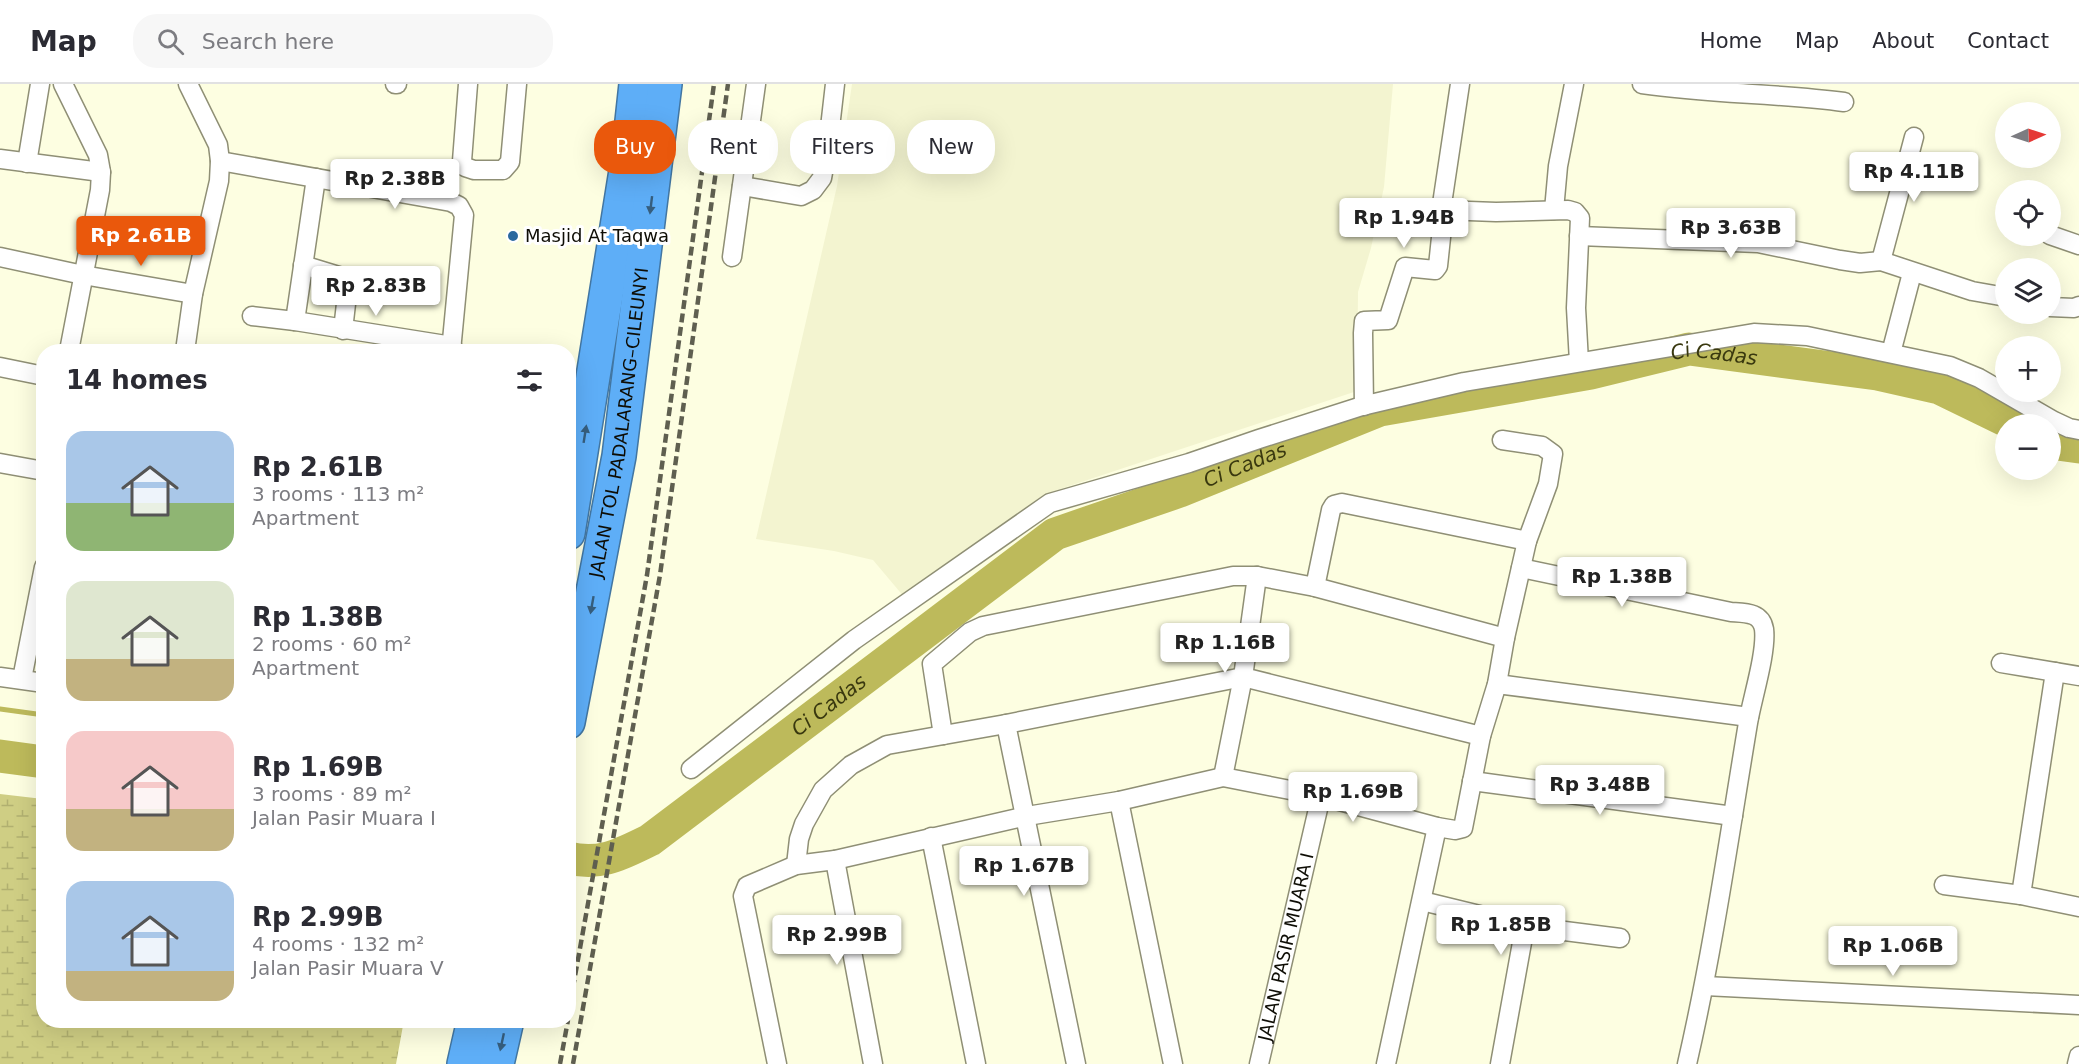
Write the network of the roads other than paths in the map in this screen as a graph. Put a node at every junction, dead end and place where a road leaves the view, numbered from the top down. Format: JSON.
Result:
{"nodes":[{"id":1,"x":40,"y":84,"type":"edge"},
{"id":2,"x":63,"y":84,"type":"edge"},
{"id":3,"x":188,"y":84,"type":"edge"},
{"id":4,"x":468,"y":84,"type":"edge"},
{"id":5,"x":517,"y":84,"type":"edge"},
{"id":6,"x":636,"y":84,"type":"edge"},
{"id":7,"x":665,"y":84,"type":"edge"},
{"id":8,"x":756,"y":84,"type":"edge"},
{"id":9,"x":835,"y":84,"type":"edge"},
{"id":10,"x":1460,"y":84,"type":"edge"},
{"id":11,"x":1574,"y":84,"type":"edge"},
{"id":12,"x":1642,"y":84,"type":"edge"},
{"id":13,"x":1742,"y":88,"type":"edge"},
{"id":14,"x":1844,"y":102,"type":"dead end"},
{"id":15,"x":1914,"y":137,"type":"dead end"},
{"id":16,"x":0,"y":159,"type":"edge"},
{"id":17,"x":220,"y":161,"type":"junction"},
{"id":18,"x":27,"y":163,"type":"junction"},
{"id":19,"x":101,"y":172,"type":"junction"},
{"id":20,"x":316,"y":178,"type":"junction"},
{"id":21,"x":742,"y":186,"type":"junction"},
{"id":22,"x":1442,"y":210,"type":"junction"},
{"id":23,"x":1554,"y":210,"type":"junction"},
{"id":24,"x":1579,"y":236,"type":"junction"},
{"id":25,"x":2061,"y":239,"type":"edge"},
{"id":26,"x":2079,"y":245,"type":"edge"},
{"id":27,"x":0,"y":257,"type":"edge"},
{"id":28,"x":732,"y":257,"type":"dead end"},
{"id":29,"x":1881,"y":261,"type":"junction"},
{"id":30,"x":303,"y":265,"type":"junction"},
{"id":31,"x":1912,"y":273,"type":"junction"},
{"id":32,"x":83,"y":275,"type":"junction"},
{"id":33,"x":193,"y":294,"type":"junction"},
{"id":34,"x":1995,"y":295,"type":"edge"},
{"id":35,"x":2079,"y":306,"type":"edge"},
{"id":36,"x":2061,"y":307,"type":"edge"},
{"id":37,"x":252,"y":316,"type":"dead end"},
{"id":38,"x":295,"y":321,"type":"junction"},
{"id":39,"x":343,"y":330,"type":"junction"},
{"id":40,"x":70,"y":344,"type":"edge"},
{"id":41,"x":185,"y":344,"type":"edge"},
{"id":42,"x":428,"y":344,"type":"edge"},
{"id":43,"x":452,"y":344,"type":"edge"},
{"id":44,"x":1891,"y":353,"type":"junction"},
{"id":45,"x":1579,"y":362,"type":"junction"},
{"id":46,"x":0,"y":367,"type":"edge"},
{"id":47,"x":36,"y":374,"type":"edge"},
{"id":48,"x":1365,"y":406,"type":"junction"},
{"id":49,"x":2079,"y":430,"type":"edge"},
{"id":50,"x":1502,"y":440,"type":"dead end"},
{"id":51,"x":0,"y":464,"type":"edge"},
{"id":52,"x":36,"y":470,"type":"edge"},
{"id":53,"x":576,"y":483,"type":"edge"},
{"id":54,"x":1527,"y":541,"type":"junction"},
{"id":55,"x":1521,"y":568,"type":"junction"},
{"id":56,"x":1257,"y":576,"type":"junction"},
{"id":57,"x":1315,"y":587,"type":"junction"},
{"id":58,"x":36,"y":608,"type":"edge"},
{"id":59,"x":1505,"y":638,"type":"junction"},
{"id":60,"x":2001,"y":663,"type":"dead end"},
{"id":61,"x":2055,"y":672,"type":"junction"},
{"id":62,"x":2079,"y":676,"type":"edge"},
{"id":63,"x":0,"y":677,"type":"edge"},
{"id":64,"x":1243,"y":677,"type":"junction"},
{"id":65,"x":22,"y":680,"type":"junction"},
{"id":66,"x":576,"y":680,"type":"edge"},
{"id":67,"x":36,"y":682,"type":"edge"},
{"id":68,"x":1497,"y":684,"type":"junction"},
{"id":69,"x":1749,"y":717,"type":"junction"},
{"id":70,"x":1006,"y":724,"type":"junction"},
{"id":71,"x":943,"y":735,"type":"junction"},
{"id":72,"x":1482,"y":736,"type":"junction"},
{"id":73,"x":691,"y":769,"type":"dead end"},
{"id":74,"x":1223,"y":777,"type":"junction"},
{"id":75,"x":1472,"y":782,"type":"junction"},
{"id":76,"x":1321,"y":796,"type":"junction"},
{"id":77,"x":1119,"y":801,"type":"junction"},
{"id":78,"x":1027,"y":816,"type":"junction"},
{"id":79,"x":1733,"y":816,"type":"junction"},
{"id":80,"x":1437,"y":827,"type":"junction"},
{"id":81,"x":931,"y":837,"type":"junction"},
{"id":82,"x":835,"y":860,"type":"junction"},
{"id":83,"x":796,"y":865,"type":"junction"},
{"id":84,"x":1944,"y":885,"type":"dead end"},
{"id":85,"x":2021,"y":896,"type":"junction"},
{"id":86,"x":1422,"y":901,"type":"junction"},
{"id":87,"x":2079,"y":907,"type":"edge"},
{"id":88,"x":1525,"y":926,"type":"junction"},
{"id":89,"x":1620,"y":938,"type":"dead end"},
{"id":90,"x":1705,"y":986,"type":"junction"},
{"id":91,"x":2079,"y":1005,"type":"edge"},
{"id":92,"x":472,"y":1028,"type":"edge"},
{"id":93,"x":505,"y":1028,"type":"edge"},
{"id":94,"x":2079,"y":1056,"type":"edge"},
{"id":95,"x":464,"y":1064,"type":"edge"},
{"id":96,"x":497,"y":1064,"type":"edge"},
{"id":97,"x":777,"y":1064,"type":"edge"},
{"id":98,"x":873,"y":1064,"type":"edge"},
{"id":99,"x":976,"y":1064,"type":"edge"},
{"id":100,"x":1076,"y":1064,"type":"edge"},
{"id":101,"x":1173,"y":1064,"type":"edge"},
{"id":102,"x":1259,"y":1064,"type":"edge"},
{"id":103,"x":1386,"y":1064,"type":"edge"},
{"id":104,"x":1500,"y":1064,"type":"edge"},
{"id":105,"x":1688,"y":1064,"type":"edge"},
{"id":106,"x":2077,"y":1064,"type":"edge"}],
"edges":[{"from":1,"to":18,"type":"street"},
{"from":2,"to":19,"type":"street"},
{"from":3,"to":17,"type":"street"},
{"from":4,"to":5,"type":"street"},
{"from":53,"to":6,"type":"highway","name":"JALAN TOL PADALARANG–CILEUNYI","one_way":true},
{"from":7,"to":66,"type":"highway","name":"JALAN TOL PADALARANG–CILEUNYI","one_way":true},
{"from":8,"to":21,"type":"street"},
{"from":9,"to":21,"type":"street"},
{"from":10,"to":22,"type":"street"},
{"from":11,"to":23,"type":"street"},
{"from":12,"to":13,"type":"street"},
{"from":13,"to":14,"type":"street"},
{"from":15,"to":29,"type":"street"},
{"from":16,"to":18,"type":"street"},
{"from":17,"to":20,"type":"street"},
{"from":17,"to":33,"type":"street"},
{"from":18,"to":19,"type":"street"},
{"from":19,"to":32,"type":"street"},
{"from":20,"to":30,"type":"street"},
{"from":20,"to":43,"type":"street"},
{"from":21,"to":28,"type":"street"},
{"from":22,"to":23,"type":"street"},
{"from":22,"to":48,"type":"street"},
{"from":23,"to":24,"type":"street"},
{"from":24,"to":29,"type":"street"},
{"from":24,"to":45,"type":"street"},
{"from":25,"to":26,"type":"street"},
{"from":27,"to":32,"type":"street"},
{"from":29,"to":31,"type":"street"},
{"from":30,"to":38,"type":"street"},
{"from":30,"to":39,"type":"street"},
{"from":31,"to":34,"type":"street"},
{"from":31,"to":44,"type":"street"},
{"from":32,"to":33,"type":"street"},
{"from":32,"to":40,"type":"street"},
{"from":33,"to":41,"type":"street"},
{"from":35,"to":36,"type":"street"},
{"from":37,"to":38,"type":"street"},
{"from":38,"to":39,"type":"street"},
{"from":39,"to":42,"type":"street"},
{"from":44,"to":45,"type":"street"},
{"from":44,"to":49,"type":"street"},
{"from":45,"to":48,"type":"street"},
{"from":46,"to":47,"type":"street"},
{"from":48,"to":73,"type":"street"},
{"from":50,"to":54,"type":"street"},
{"from":51,"to":52,"type":"street"},
{"from":54,"to":55,"type":"street"},
{"from":54,"to":57,"type":"street"},
{"from":55,"to":59,"type":"street"},
{"from":55,"to":69,"type":"street"},
{"from":56,"to":57,"type":"street"},
{"from":56,"to":64,"type":"street"},
{"from":56,"to":71,"type":"street"},
{"from":57,"to":59,"type":"street"},
{"from":58,"to":65,"type":"street"},
{"from":59,"to":68,"type":"street"},
{"from":60,"to":61,"type":"street"},
{"from":61,"to":62,"type":"street"},
{"from":61,"to":85,"type":"street"},
{"from":63,"to":65,"type":"street"},
{"from":64,"to":70,"type":"street"},
{"from":64,"to":72,"type":"street"},
{"from":64,"to":74,"type":"street"},
{"from":65,"to":67,"type":"street"},
{"from":68,"to":69,"type":"street"},
{"from":68,"to":72,"type":"street"},
{"from":69,"to":79,"type":"street"},
{"from":70,"to":71,"type":"street"},
{"from":70,"to":78,"type":"street"},
{"from":71,"to":83,"type":"street"},
{"from":72,"to":75,"type":"street"},
{"from":74,"to":76,"type":"street"},
{"from":74,"to":77,"type":"street"},
{"from":75,"to":79,"type":"street"},
{"from":75,"to":80,"type":"street"},
{"from":76,"to":80,"type":"street"},
{"from":76,"to":102,"type":"street","name":"JALAN PASIR MUARA I"},
{"from":77,"to":78,"type":"street"},
{"from":77,"to":101,"type":"street"},
{"from":78,"to":81,"type":"street"},
{"from":78,"to":100,"type":"street"},
{"from":79,"to":90,"type":"street"},
{"from":80,"to":86,"type":"street"},
{"from":81,"to":82,"type":"street"},
{"from":81,"to":99,"type":"street"},
{"from":82,"to":83,"type":"street"},
{"from":82,"to":98,"type":"street"},
{"from":83,"to":97,"type":"street"},
{"from":84,"to":85,"type":"street"},
{"from":85,"to":87,"type":"street"},
{"from":86,"to":88,"type":"street"},
{"from":86,"to":103,"type":"street"},
{"from":88,"to":89,"type":"street"},
{"from":88,"to":104,"type":"street"},
{"from":90,"to":91,"type":"street"},
{"from":90,"to":105,"type":"street"},
{"from":92,"to":95,"type":"highway"},
{"from":93,"to":96,"type":"highway","one_way":true},
{"from":94,"to":106,"type":"street"}]}
